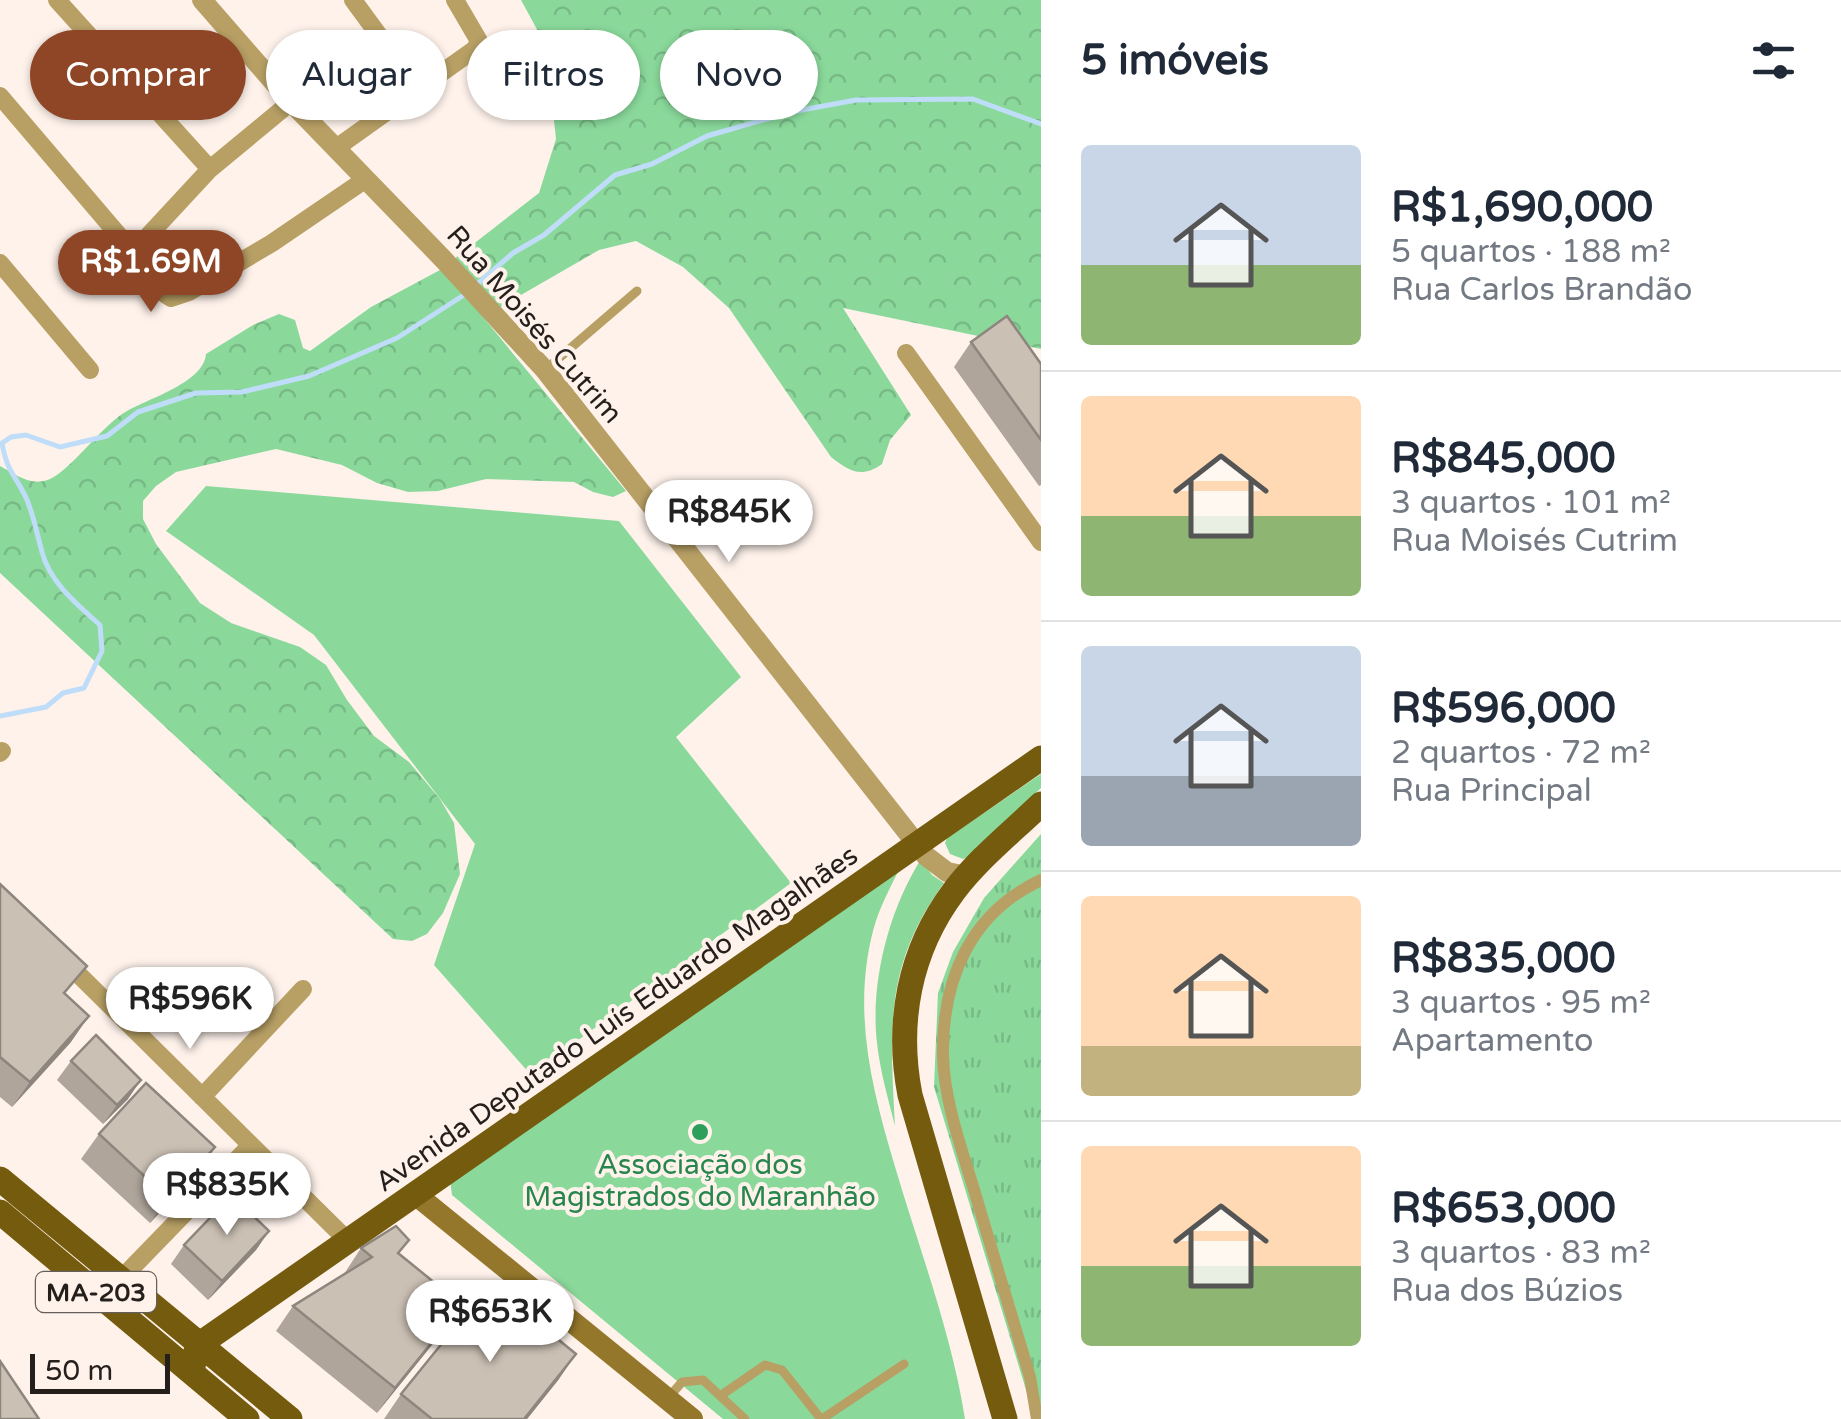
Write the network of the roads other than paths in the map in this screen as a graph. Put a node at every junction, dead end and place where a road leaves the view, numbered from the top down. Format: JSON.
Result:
{"nodes":[{"id":1,"x":57,"y":0,"type":"edge"},
{"id":2,"x":202,"y":0,"type":"edge"},
{"id":3,"x":353,"y":0,"type":"edge"},
{"id":4,"x":455,"y":0,"type":"edge"},
{"id":5,"x":375,"y":30,"type":"edge"},
{"id":6,"x":447,"y":71,"type":"edge"},
{"id":7,"x":266,"y":73,"type":"edge"},
{"id":8,"x":0,"y":96,"type":"edge"},
{"id":9,"x":269,"y":120,"type":"edge"},
{"id":10,"x":309,"y":120,"type":"edge"},
{"id":11,"x":376,"y":120,"type":"edge"},
{"id":12,"x":336,"y":148,"type":"junction"},
{"id":13,"x":210,"y":169,"type":"junction"},
{"id":14,"x":366,"y":179,"type":"junction"},
{"id":15,"x":133,"y":252,"type":"junction"},
{"id":16,"x":0,"y":263,"type":"edge"},
{"id":17,"x":637,"y":290,"type":"dead end"},
{"id":18,"x":906,"y":353,"type":"dead end"},
{"id":19,"x":90,"y":370,"type":"dead end"},
{"id":20,"x":546,"y":370,"type":"junction"},
{"id":21,"x":1041,"y":542,"type":"edge"},
{"id":22,"x":1041,"y":758,"type":"edge"},
{"id":23,"x":1041,"y":804,"type":"edge"},
{"id":24,"x":917,"y":844,"type":"junction"},
{"id":25,"x":967,"y":876,"type":"junction"},
{"id":26,"x":1041,"y":880,"type":"edge"},
{"id":27,"x":54,"y":950,"type":"edge"},
{"id":28,"x":303,"y":990,"type":"dead end"},
{"id":29,"x":202,"y":1097,"type":"junction"},
{"id":30,"x":250,"y":1146,"type":"junction"},
{"id":31,"x":0,"y":1179,"type":"edge"},
{"id":32,"x":415,"y":1194,"type":"junction"},
{"id":33,"x":0,"y":1212,"type":"edge"},
{"id":34,"x":363,"y":1236,"type":"junction"},
{"id":35,"x":120,"y":1280,"type":"junction"},
{"id":36,"x":198,"y":1346,"type":"junction"},
{"id":37,"x":904,"y":1364,"type":"dead end"},
{"id":38,"x":192,"y":1372,"type":"junction"},
{"id":39,"x":720,"y":1396,"type":"junction"},
{"id":40,"x":667,"y":1399,"type":"junction"},
{"id":41,"x":248,"y":1419,"type":"edge"},
{"id":42,"x":290,"y":1419,"type":"edge"},
{"id":43,"x":692,"y":1419,"type":"edge"},
{"id":44,"x":745,"y":1419,"type":"edge"},
{"id":45,"x":822,"y":1419,"type":"edge"},
{"id":46,"x":1005,"y":1419,"type":"edge"},
{"id":47,"x":1037,"y":1419,"type":"edge"}],
"edges":[{"from":1,"to":13,"type":"street"},
{"from":2,"to":7,"type":"street","name":"Rua Moisés Cutrim"},
{"from":3,"to":5,"type":"street"},
{"from":4,"to":6,"type":"street"},
{"from":8,"to":15,"type":"street"},
{"from":9,"to":13,"type":"street"},
{"from":10,"to":12,"type":"street","name":"Rua Moisés Cutrim"},
{"from":11,"to":12,"type":"street"},
{"from":12,"to":14,"type":"street","name":"Rua Moisés Cutrim"},
{"from":13,"to":15,"type":"street"},
{"from":14,"to":15,"type":"street"},
{"from":14,"to":20,"type":"street","name":"Rua Moisés Cutrim"},
{"from":16,"to":19,"type":"street"},
{"from":17,"to":20,"type":"lane"},
{"from":18,"to":21,"type":"street"},
{"from":20,"to":24,"type":"street","name":"Rua Moisés Cutrim"},
{"from":22,"to":24,"type":"main road","name":"Avenida Deputado Luís Eduardo Magalhães"},
{"from":23,"to":25,"type":"main road"},
{"from":24,"to":25,"type":"street","name":"Rua Moisés Cutrim"},
{"from":24,"to":32,"type":"main road","name":"Avenida Deputado Luís Eduardo Magalhães"},
{"from":25,"to":46,"type":"main road"},
{"from":26,"to":47,"type":"street"},
{"from":27,"to":29,"type":"street"},
{"from":28,"to":29,"type":"street"},
{"from":29,"to":30,"type":"street"},
{"from":30,"to":34,"type":"street"},
{"from":30,"to":35,"type":"street"},
{"from":31,"to":35,"type":"main road","number":"MA-203"},
{"from":32,"to":34,"type":"main road","name":"Avenida Deputado Luís Eduardo Magalhães"},
{"from":32,"to":40,"type":"main road"},
{"from":33,"to":38,"type":"main road","number":"MA-203"},
{"from":34,"to":36,"type":"main road","name":"Avenida Deputado Luís Eduardo Magalhães"},
{"from":35,"to":36,"type":"main road","number":"MA-203"},
{"from":36,"to":38,"type":"main road"},
{"from":36,"to":42,"type":"main road","number":"MA-203"},
{"from":37,"to":45,"type":"lane"},
{"from":38,"to":41,"type":"main road","number":"MA-203"},
{"from":39,"to":40,"type":"lane"},
{"from":39,"to":44,"type":"lane"},
{"from":39,"to":45,"type":"lane"},
{"from":40,"to":43,"type":"main road"}]}
